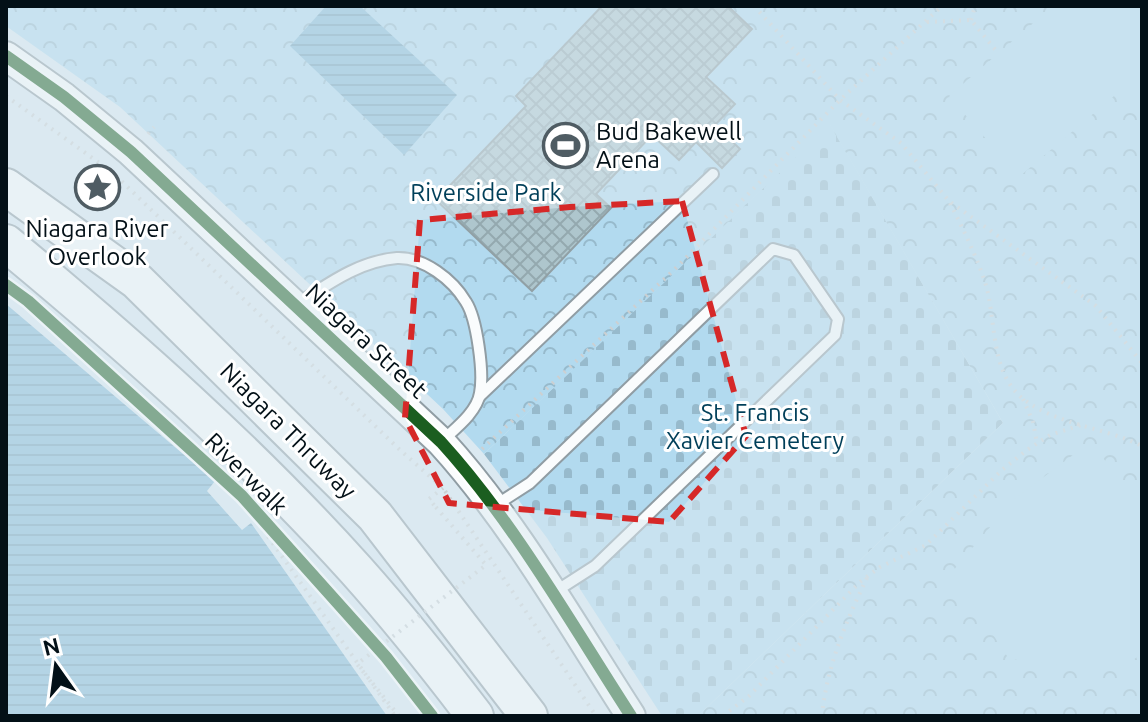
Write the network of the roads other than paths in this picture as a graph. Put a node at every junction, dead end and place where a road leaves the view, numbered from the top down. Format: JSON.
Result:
{"nodes":[{"id":1,"x":6,"y":56,"type":"edge"},
{"id":2,"x":713,"y":174,"type":"dead end"},
{"id":3,"x":6,"y":187,"type":"edge"},
{"id":4,"x":6,"y":243,"type":"edge"},
{"id":5,"x":296,"y":304,"type":"junction"},
{"id":6,"x":480,"y":396,"type":"junction"},
{"id":7,"x":441,"y":442,"type":"junction"},
{"id":8,"x":493,"y":507,"type":"junction"},
{"id":9,"x":552,"y":594,"type":"junction"},
{"id":10,"x":475,"y":716,"type":"edge"},
{"id":11,"x":529,"y":716,"type":"edge"},
{"id":12,"x":631,"y":716,"type":"edge"}],
"edges":[{"from":1,"to":5,"type":"main road","name":"Niagara Street"},
{"from":2,"to":6,"type":"lane"},
{"from":3,"to":11,"type":"highway","name":"Niagara Thruway"},
{"from":4,"to":10,"type":"highway","name":"Niagara Thruway"},
{"from":5,"to":6,"type":"lane"},
{"from":5,"to":7,"type":"main road","name":"Niagara Street"},
{"from":6,"to":7,"type":"lane"},
{"from":7,"to":8,"type":"main road","name":"Niagara Street"},
{"from":8,"to":9,"type":"main road","name":"Niagara Street"},
{"from":8,"to":9,"type":"lane"},
{"from":9,"to":12,"type":"main road","name":"Niagara Street"}]}
